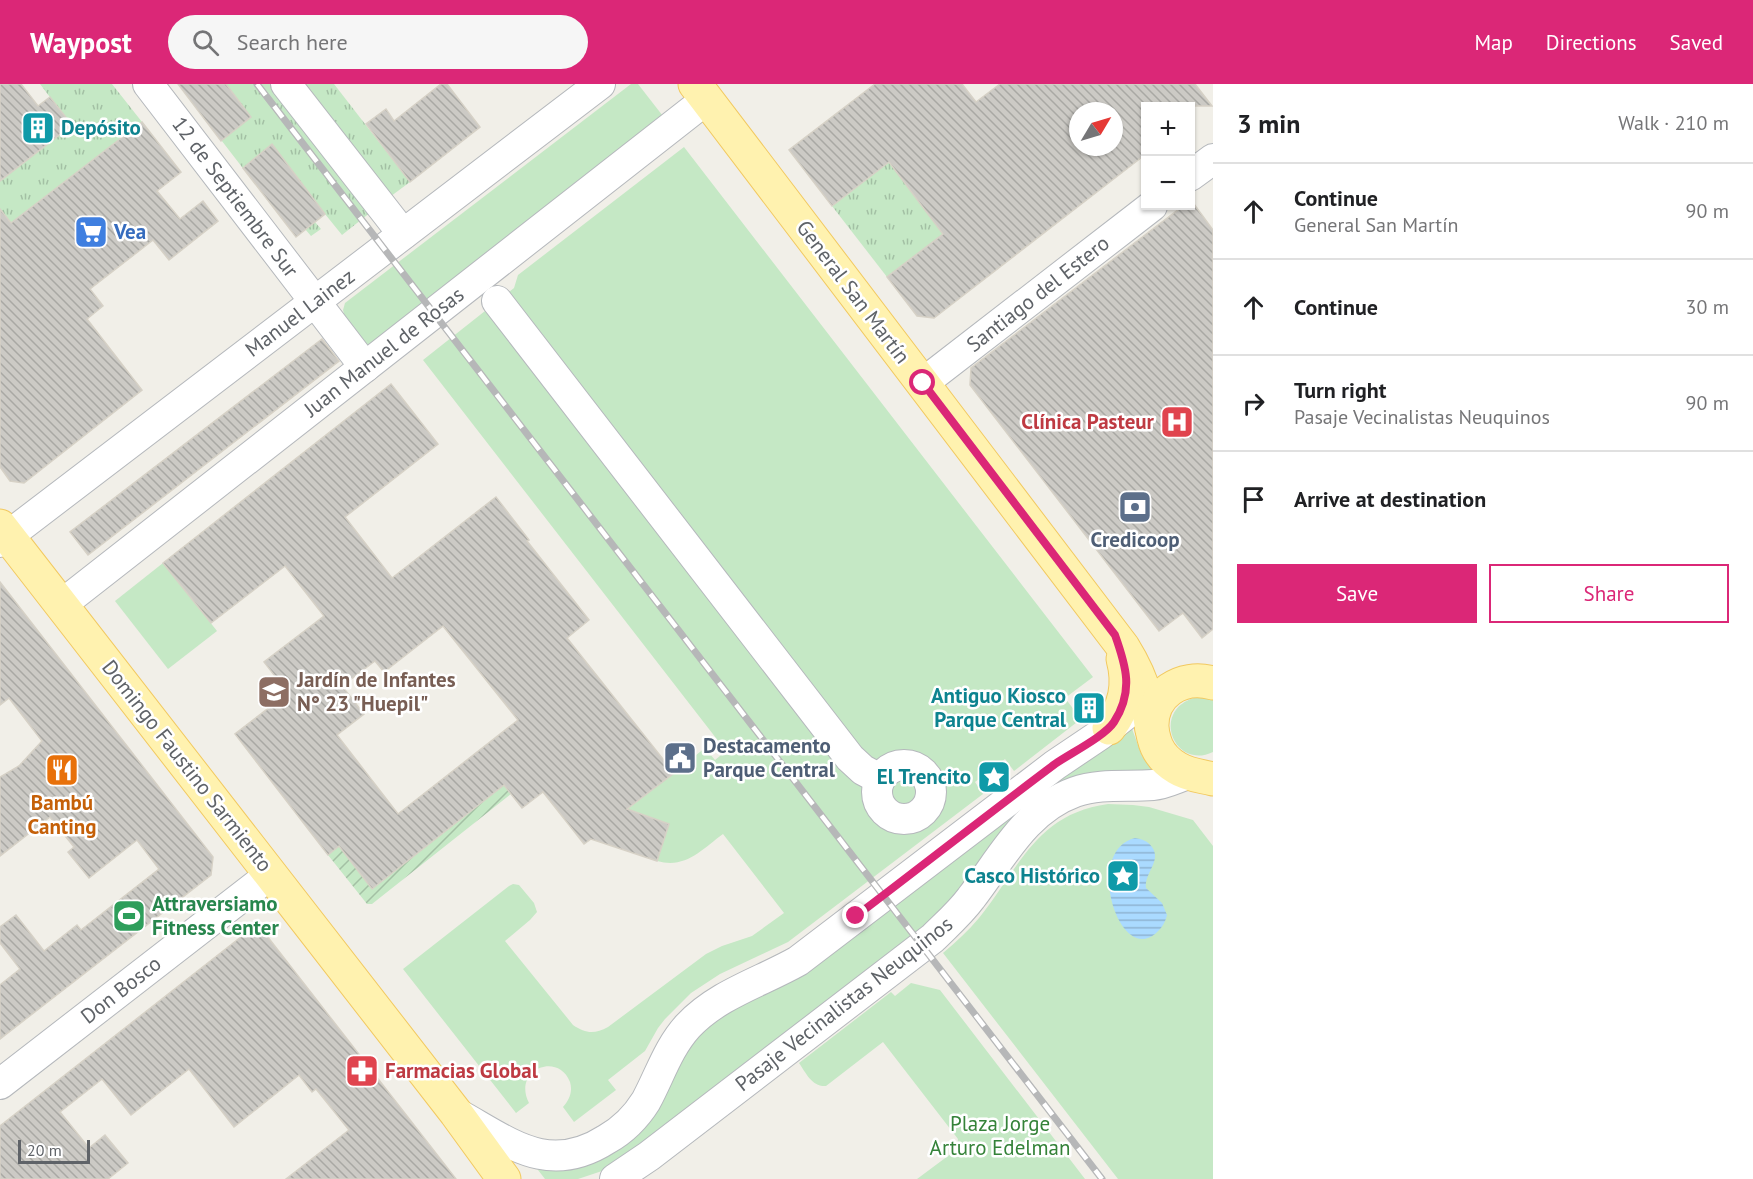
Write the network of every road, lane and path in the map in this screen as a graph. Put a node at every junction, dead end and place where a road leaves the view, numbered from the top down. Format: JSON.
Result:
{"nodes":[{"id":1,"x":148,"y":84,"type":"edge"},
{"id":2,"x":286,"y":84,"type":"edge"},
{"id":3,"x":600,"y":84,"type":"edge"},
{"id":4,"x":701,"y":92,"type":"edge"},
{"id":5,"x":1213,"y":159,"type":"edge"},
{"id":6,"x":1195,"y":173,"type":"edge"},
{"id":7,"x":1147,"y":210,"type":"edge"},
{"id":8,"x":403,"y":234,"type":"junction"},
{"id":9,"x":497,"y":301,"type":"dead end"},
{"id":10,"x":315,"y":302,"type":"junction"},
{"id":11,"x":365,"y":367,"type":"junction"},
{"id":12,"x":923,"y":383,"type":"junction"},
{"id":13,"x":2,"y":534,"type":"edge"},
{"id":14,"x":61,"y":605,"type":"junction"},
{"id":15,"x":1115,"y":635,"type":"junction"},
{"id":16,"x":1213,"y":683,"type":"edge"},
{"id":17,"x":1175,"y":686,"type":"junction"},
{"id":18,"x":1146,"y":699,"type":"junction"},
{"id":19,"x":1109,"y":728,"type":"junction"},
{"id":20,"x":1152,"y":732,"type":"junction"},
{"id":21,"x":1203,"y":774,"type":"edge"},
{"id":22,"x":880,"y":779,"type":"dead end"},
{"id":23,"x":271,"y":874,"type":"junction"},
{"id":24,"x":0,"y":1084,"type":"edge"},
{"id":25,"x":456,"y":1113,"type":"junction"},
{"id":26,"x":614,"y":1178,"type":"edge"},
{"id":27,"x":504,"y":1179,"type":"edge"}],
"edges":[{"from":1,"to":10,"type":"street","name":"12 de Septiembre Sur"},
{"from":2,"to":8,"type":"street"},
{"from":3,"to":8,"type":"street","name":"Manuel Lainez"},
{"from":4,"to":11,"type":"street","name":"Juan Manuel de Rosas"},
{"from":4,"to":12,"type":"main road","name":"General San Martín"},
{"from":5,"to":6,"type":"street"},
{"from":7,"to":12,"type":"street","name":"Santiago del Estero"},
{"from":8,"to":10,"type":"street","name":"Manuel Lainez"},
{"from":9,"to":22,"type":"street"},
{"from":10,"to":11,"type":"street","name":"12 de Septiembre Sur"},
{"from":10,"to":13,"type":"street","name":"Manuel Lainez"},
{"from":11,"to":14,"type":"street","name":"Juan Manuel de Rosas"},
{"from":12,"to":15,"type":"main road","name":"General San Martín"},
{"from":13,"to":14,"type":"main road","name":"Domingo Faustino Sarmiento"},
{"from":14,"to":23,"type":"main road","name":"Domingo Faustino Sarmiento"},
{"from":15,"to":18,"type":"main road","name":"General San Martín"},
{"from":15,"to":19,"type":"main road"},
{"from":16,"to":17,"type":"main road"},
{"from":17,"to":18,"type":"street"},
{"from":17,"to":20,"type":"main road"},
{"from":18,"to":19,"type":"street"},
{"from":18,"to":20,"type":"main road","name":"General San Martín"},
{"from":19,"to":25,"type":"street"},
{"from":20,"to":21,"type":"main road","name":"General San Martín"},
{"from":21,"to":26,"type":"street","name":"Pasaje Vecinalistas Neuquinos"},
{"from":23,"to":24,"type":"street","name":"Don Bosco"},
{"from":23,"to":25,"type":"main road","name":"Domingo Faustino Sarmiento"},
{"from":25,"to":27,"type":"main road","name":"Domingo Faustino Sarmiento"}]}
